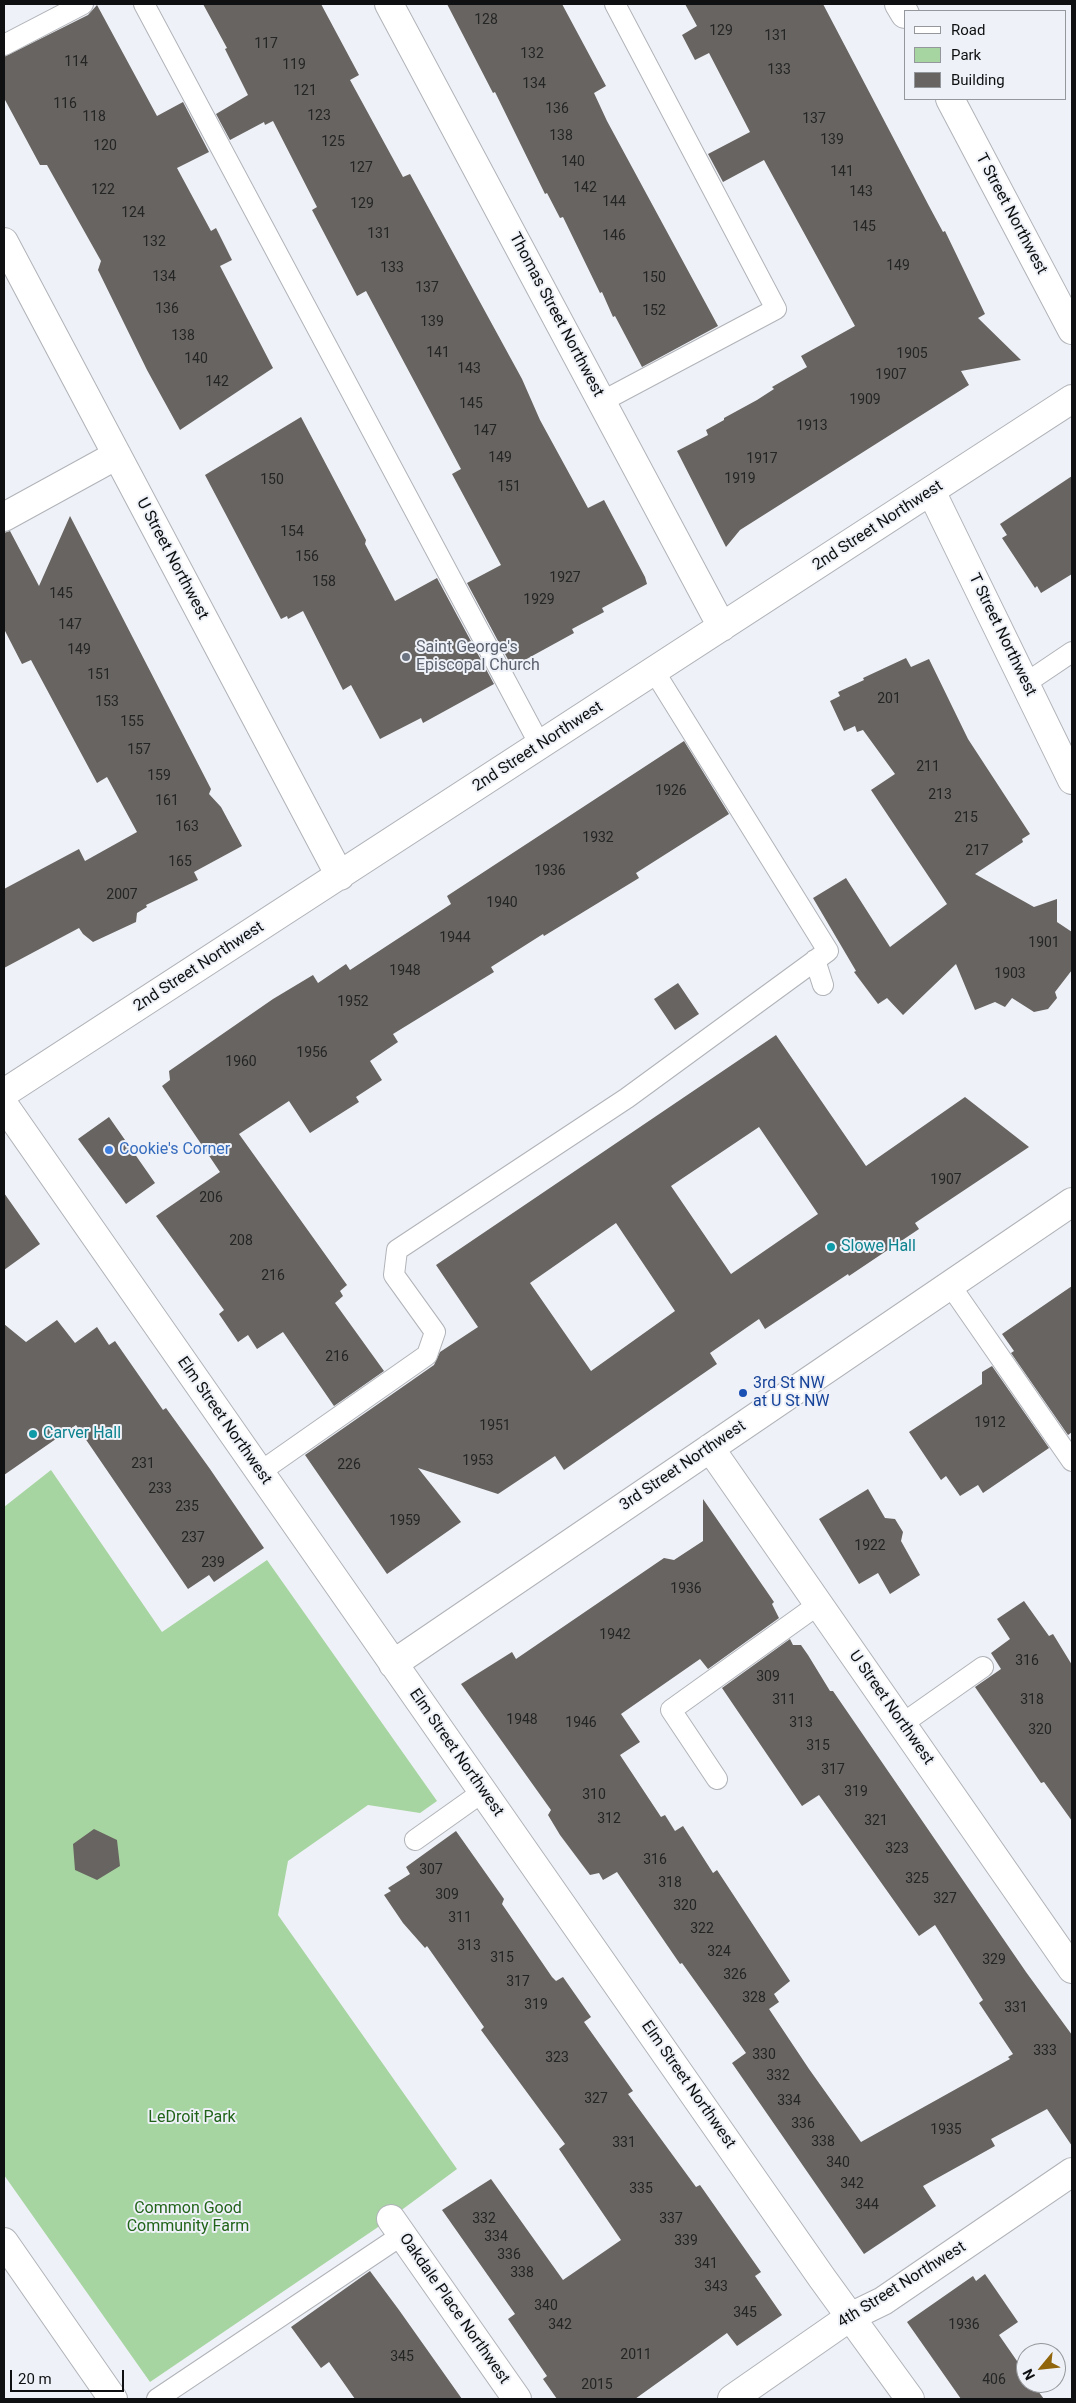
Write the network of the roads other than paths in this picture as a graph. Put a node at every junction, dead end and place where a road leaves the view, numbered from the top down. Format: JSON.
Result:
{"nodes":[{"id":1,"x":83,"y":4,"type":"edge"},
{"id":2,"x":144,"y":4,"type":"edge"},
{"id":3,"x":389,"y":4,"type":"edge"},
{"id":4,"x":616,"y":4,"type":"edge"},
{"id":5,"x":4,"y":46,"type":"edge"},
{"id":6,"x":951,"y":100,"type":"edge"},
{"id":7,"x":4,"y":242,"type":"edge"},
{"id":8,"x":1072,"y":330,"type":"edge"},
{"id":9,"x":1072,"y":399,"type":"edge"},
{"id":10,"x":601,"y":402,"type":"junction"},
{"id":11,"x":117,"y":456,"type":"junction"},
{"id":12,"x":931,"y":490,"type":"junction"},
{"id":13,"x":4,"y":516,"type":"edge"},
{"id":14,"x":722,"y":627,"type":"junction"},
{"id":15,"x":1072,"y":652,"type":"edge"},
{"id":16,"x":654,"y":671,"type":"junction"},
{"id":17,"x":1026,"y":683,"type":"junction"},
{"id":18,"x":540,"y":745,"type":"junction"},
{"id":19,"x":1072,"y":780,"type":"edge"},
{"id":20,"x":340,"y":876,"type":"junction"},
{"id":21,"x":815,"y":960,"type":"junction"},
{"id":22,"x":823,"y":985,"type":"dead end"},
{"id":23,"x":4,"y":1093,"type":"edge"},
{"id":24,"x":4,"y":1105,"type":"edge"},
{"id":25,"x":1072,"y":1202,"type":"edge"},
{"id":26,"x":950,"y":1285,"type":"junction"},
{"id":27,"x":710,"y":1448,"type":"junction"},
{"id":28,"x":1072,"y":1461,"type":"edge"},
{"id":29,"x":260,"y":1472,"type":"junction"},
{"id":30,"x":819,"y":1604,"type":"junction"},
{"id":31,"x":393,"y":1664,"type":"junction"},
{"id":32,"x":983,"y":1667,"type":"dead end"},
{"id":33,"x":902,"y":1724,"type":"junction"},
{"id":34,"x":717,"y":1779,"type":"dead end"},
{"id":35,"x":484,"y":1791,"type":"junction"},
{"id":36,"x":415,"y":1840,"type":"dead end"},
{"id":37,"x":1072,"y":1969,"type":"edge"},
{"id":38,"x":1072,"y":2172,"type":"edge"},
{"id":39,"x":396,"y":2227,"type":"joint"},
{"id":40,"x":4,"y":2242,"type":"edge"},
{"id":41,"x":850,"y":2317,"type":"junction"},
{"id":42,"x":113,"y":2399,"type":"edge"},
{"id":43,"x":157,"y":2399,"type":"edge"},
{"id":44,"x":518,"y":2399,"type":"edge"},
{"id":45,"x":732,"y":2399,"type":"edge"},
{"id":46,"x":910,"y":2399,"type":"edge"}],
"edges":[{"from":1,"to":5,"type":"lane"},
{"from":2,"to":18,"type":"lane"},
{"from":3,"to":10,"type":"street","name":"Thomas Street Northwest"},
{"from":4,"to":10,"type":"lane"},
{"from":6,"to":8,"type":"street","name":"T Street Northwest"},
{"from":7,"to":11,"type":"street","name":"U Street Northwest"},
{"from":9,"to":12,"type":"street","name":"2nd Street Northwest"},
{"from":10,"to":14,"type":"street","name":"Thomas Street Northwest"},
{"from":11,"to":13,"type":"street"},
{"from":11,"to":20,"type":"street","name":"U Street Northwest"},
{"from":12,"to":14,"type":"street","name":"2nd Street Northwest"},
{"from":12,"to":17,"type":"street","name":"T Street Northwest"},
{"from":14,"to":16,"type":"street","name":"2nd Street Northwest"},
{"from":15,"to":17,"type":"lane"},
{"from":16,"to":18,"type":"street","name":"2nd Street Northwest"},
{"from":16,"to":21,"type":"lane"},
{"from":17,"to":19,"type":"street","name":"T Street Northwest"},
{"from":18,"to":20,"type":"street","name":"2nd Street Northwest"},
{"from":20,"to":23,"type":"street","name":"2nd Street Northwest"},
{"from":21,"to":22,"type":"lane"},
{"from":21,"to":29,"type":"lane"},
{"from":24,"to":29,"type":"street","name":"Elm Street Northwest"},
{"from":25,"to":26,"type":"street","name":"3rd Street Northwest"},
{"from":26,"to":27,"type":"street","name":"3rd Street Northwest"},
{"from":26,"to":28,"type":"lane"},
{"from":27,"to":30,"type":"street","name":"U Street Northwest"},
{"from":27,"to":31,"type":"street","name":"3rd Street Northwest"},
{"from":29,"to":31,"type":"street","name":"Elm Street Northwest"},
{"from":30,"to":33,"type":"street","name":"U Street Northwest"},
{"from":30,"to":34,"type":"lane"},
{"from":31,"to":35,"type":"street","name":"Elm Street Northwest"},
{"from":32,"to":33,"type":"lane"},
{"from":33,"to":37,"type":"street","name":"U Street Northwest"},
{"from":35,"to":36,"type":"lane"},
{"from":35,"to":41,"type":"street","name":"Elm Street Northwest"},
{"from":38,"to":41,"type":"street","name":"4th Street Northwest"},
{"from":39,"to":43,"type":"lane"},
{"from":39,"to":44,"type":"street","name":"Oakdale Place Northwest"},
{"from":40,"to":42,"type":"street"},
{"from":41,"to":45,"type":"street","name":"4th Street Northwest"},
{"from":41,"to":46,"type":"street","name":"Elm Street Northwest"}]}
